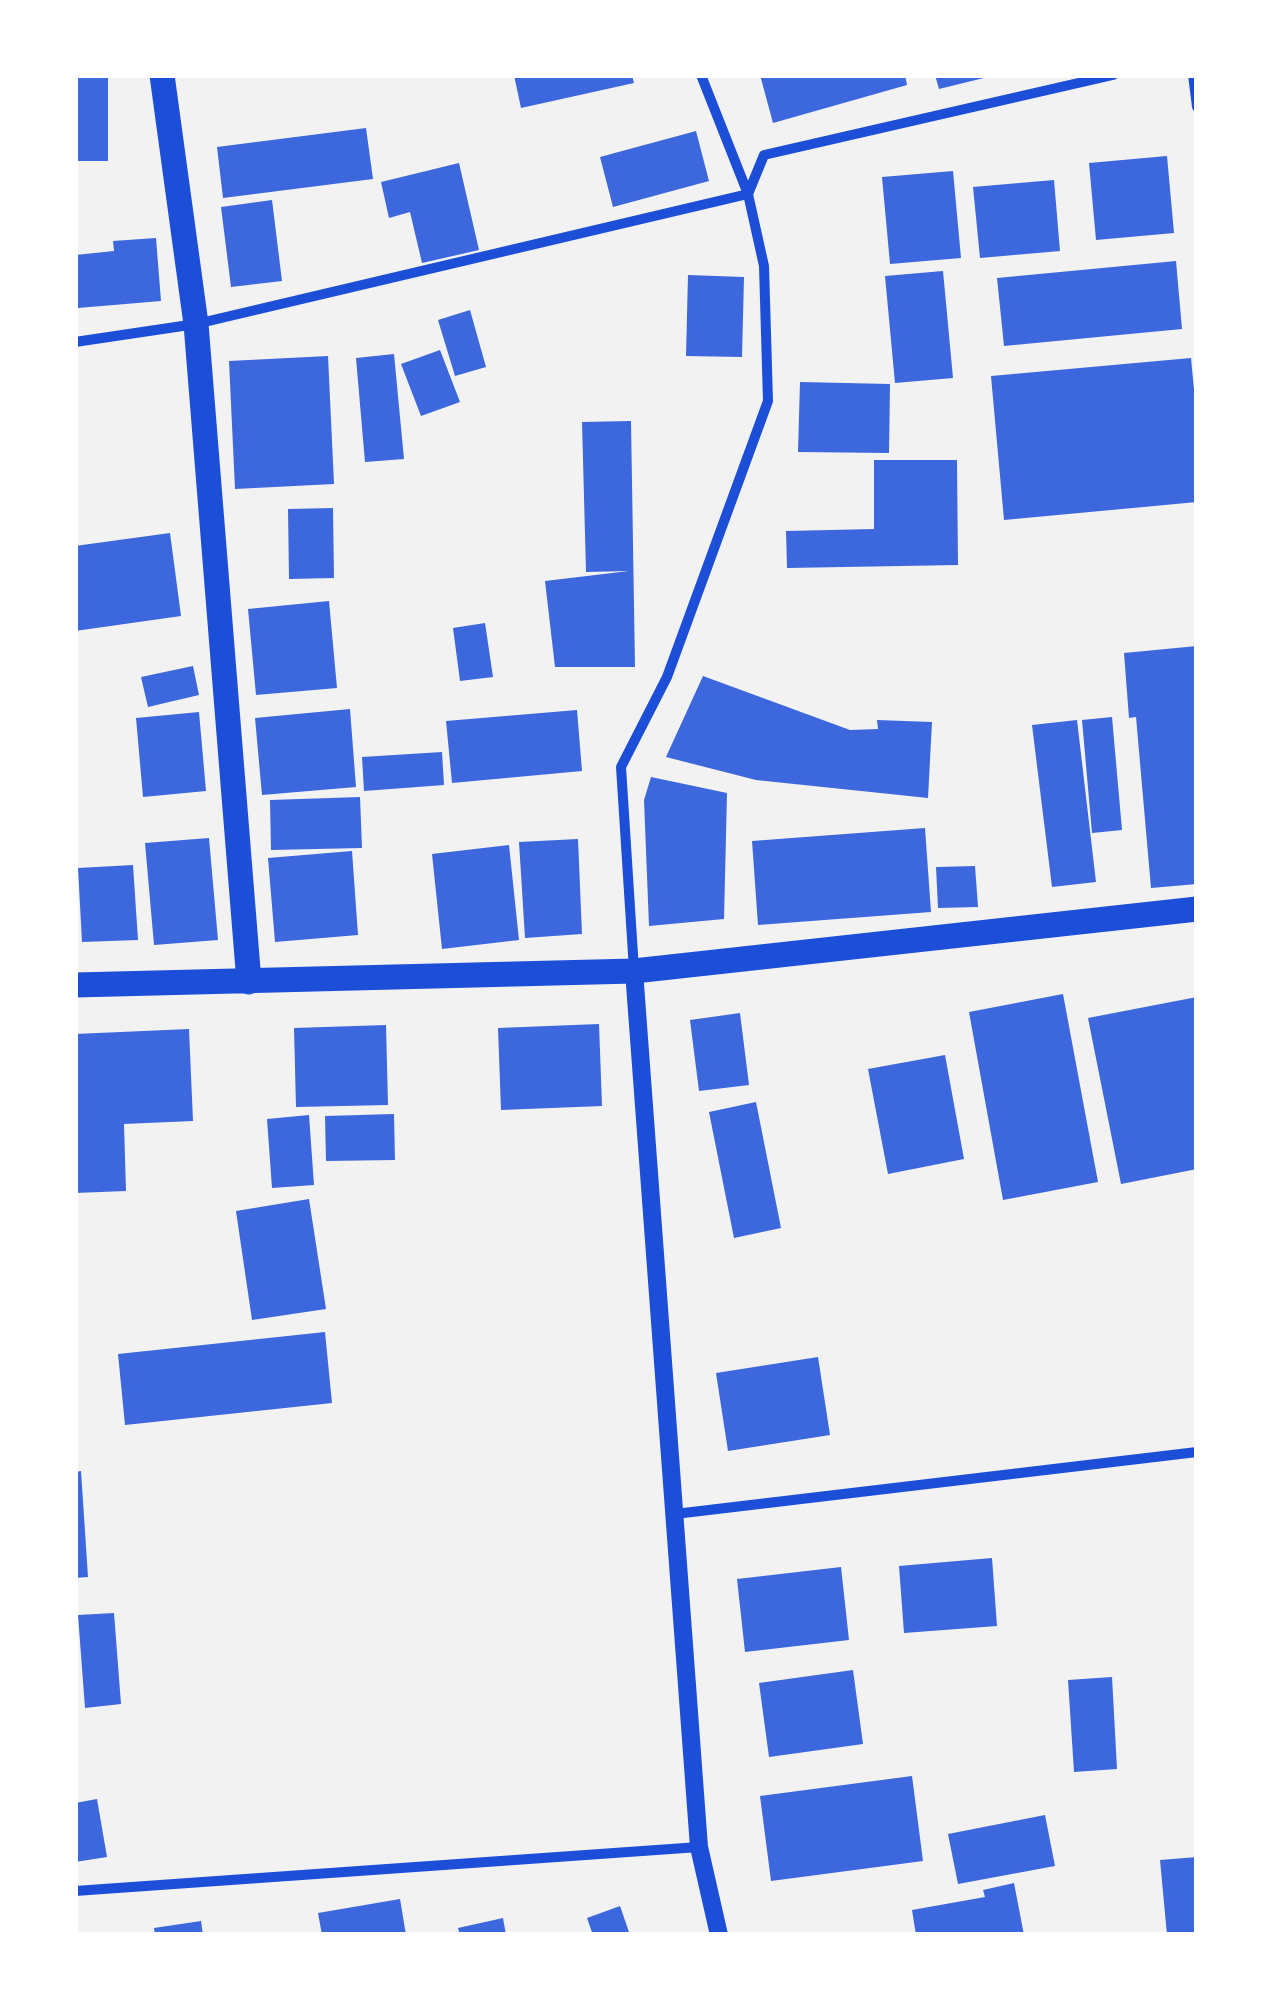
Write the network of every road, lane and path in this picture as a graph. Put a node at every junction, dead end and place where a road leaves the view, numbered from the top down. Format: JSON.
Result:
{"nodes":[{"id":1,"x":162,"y":75,"type":"edge"},
{"id":2,"x":701,"y":75,"type":"edge"},
{"id":3,"x":1113,"y":75,"type":"edge"},
{"id":4,"x":1193,"y":75,"type":"edge"},
{"id":5,"x":1197,"y":107,"type":"edge"},
{"id":6,"x":748,"y":194,"type":"junction"},
{"id":7,"x":196,"y":324,"type":"junction"},
{"id":8,"x":75,"y":342,"type":"edge"},
{"id":9,"x":1197,"y":909,"type":"edge"},
{"id":10,"x":634,"y":971,"type":"junction"},
{"id":11,"x":249,"y":982,"type":"junction"},
{"id":12,"x":75,"y":985,"type":"edge"},
{"id":13,"x":1197,"y":1452,"type":"edge"},
{"id":14,"x":675,"y":1514,"type":"junction"},
{"id":15,"x":699,"y":1847,"type":"junction"},
{"id":16,"x":75,"y":1891,"type":"edge"},
{"id":17,"x":718,"y":1935,"type":"edge"}],
"edges":[{"from":1,"to":7,"type":"main road"},
{"from":2,"to":6,"type":"street"},
{"from":3,"to":6,"type":"street"},
{"from":4,"to":5,"type":"street"},
{"from":6,"to":7,"type":"street"},
{"from":6,"to":10,"type":"street"},
{"from":7,"to":8,"type":"street"},
{"from":7,"to":11,"type":"main road"},
{"from":9,"to":10,"type":"main road"},
{"from":10,"to":11,"type":"main road"},
{"from":10,"to":14,"type":"street"},
{"from":11,"to":12,"type":"main road"},
{"from":13,"to":14,"type":"street"},
{"from":14,"to":15,"type":"street"},
{"from":15,"to":16,"type":"street"},
{"from":15,"to":17,"type":"street"}]}
